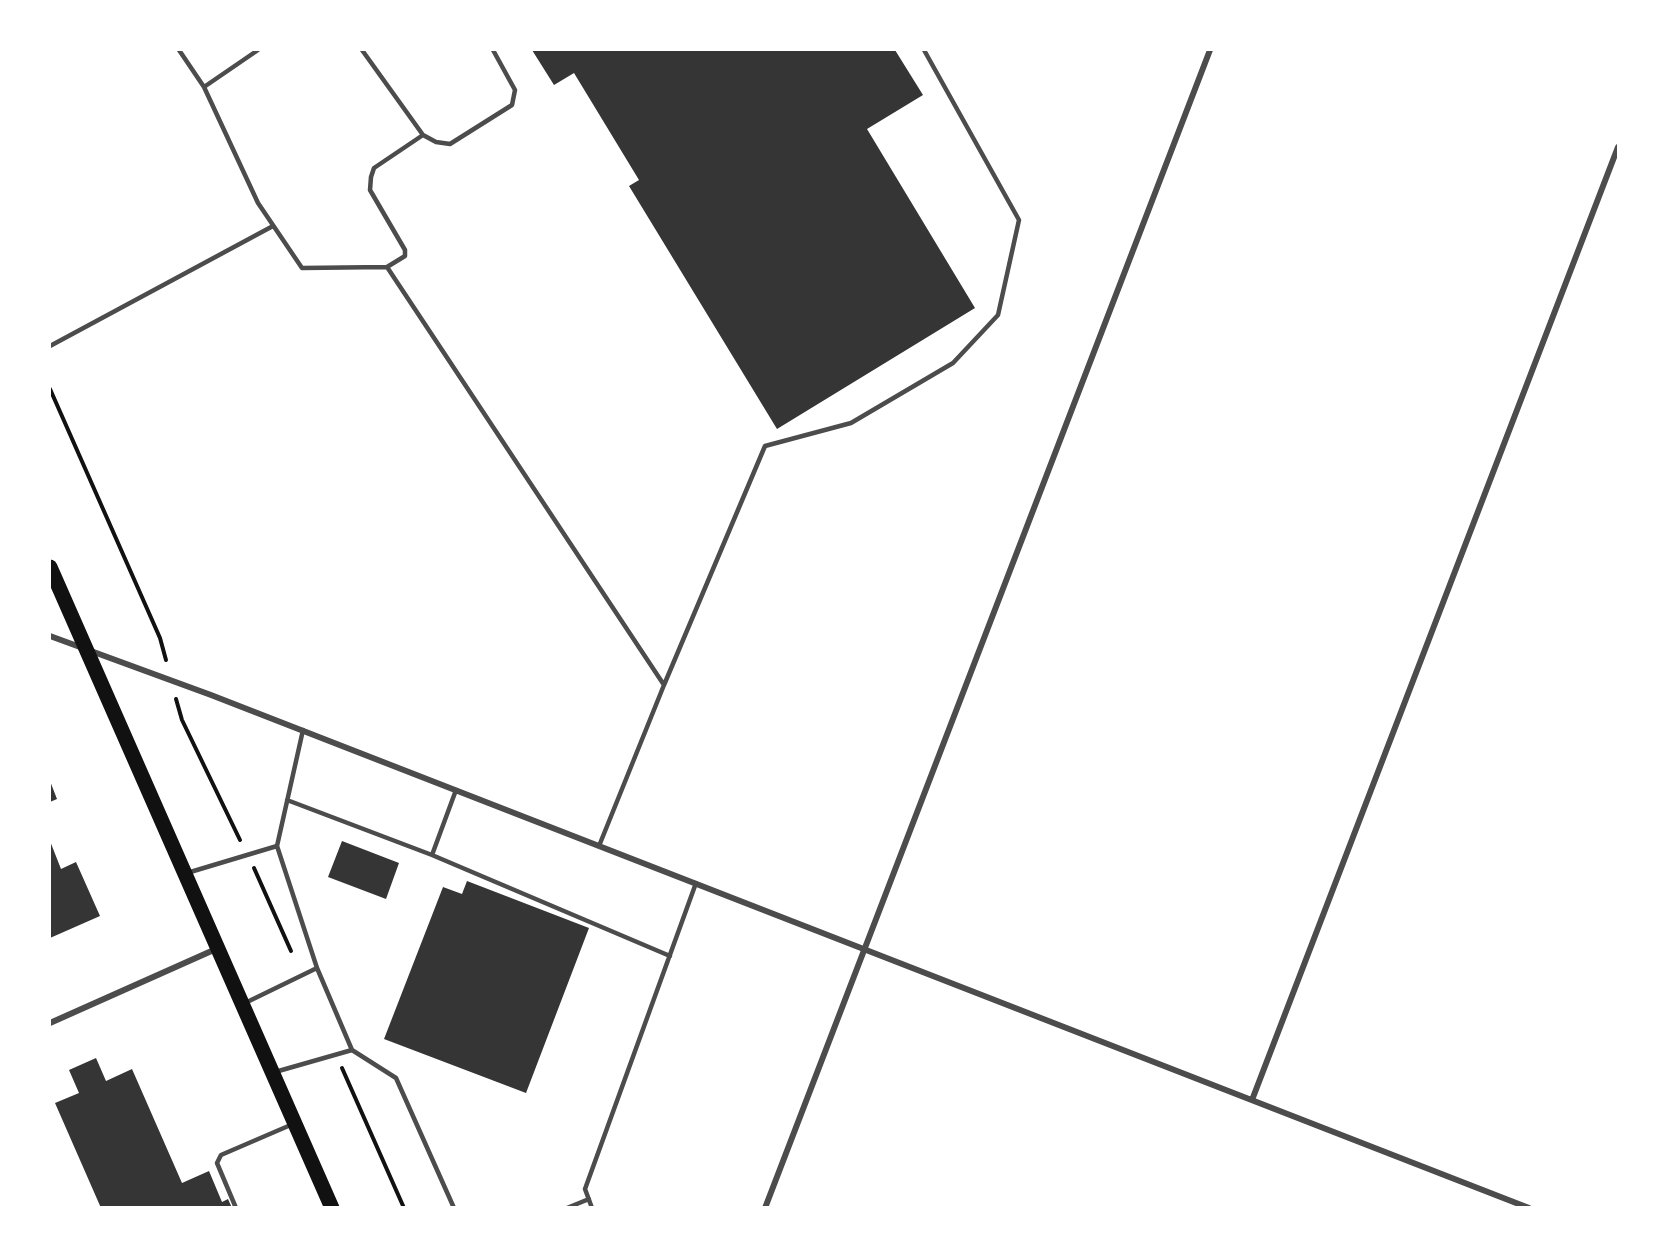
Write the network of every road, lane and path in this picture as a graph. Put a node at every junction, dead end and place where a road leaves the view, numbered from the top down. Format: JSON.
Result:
{"nodes":[{"id":1,"x":179,"y":50,"type":"edge"},
{"id":2,"x":258,"y":50,"type":"edge"},
{"id":3,"x":362,"y":50,"type":"edge"},
{"id":4,"x":493,"y":50,"type":"edge"},
{"id":5,"x":924,"y":50,"type":"edge"},
{"id":6,"x":1210,"y":50,"type":"edge"},
{"id":7,"x":204,"y":87,"type":"junction"},
{"id":8,"x":423,"y":135,"type":"junction"},
{"id":9,"x":1618,"y":147,"type":"edge"},
{"id":10,"x":273,"y":226,"type":"junction"},
{"id":11,"x":387,"y":267,"type":"junction"},
{"id":12,"x":50,"y":346,"type":"edge"},
{"id":13,"x":50,"y":389,"type":"edge"},
{"id":14,"x":50,"y":567,"type":"edge"},
{"id":15,"x":50,"y":636,"type":"edge"},
{"id":16,"x":160,"y":638,"type":"dead end"},
{"id":17,"x":85,"y":648,"type":"junction"},
{"id":18,"x":664,"y":685,"type":"junction"},
{"id":19,"x":303,"y":730,"type":"junction"},
{"id":20,"x":456,"y":790,"type":"junction"},
{"id":21,"x":287,"y":800,"type":"junction"},
{"id":22,"x":277,"y":846,"type":"junction"},
{"id":23,"x":599,"y":846,"type":"junction"},
{"id":24,"x":432,"y":855,"type":"junction"},
{"id":25,"x":185,"y":874,"type":"junction"},
{"id":26,"x":696,"y":884,"type":"junction"},
{"id":27,"x":218,"y":948,"type":"junction"},
{"id":28,"x":865,"y":949,"type":"junction"},
{"id":29,"x":670,"y":956,"type":"junction"},
{"id":30,"x":317,"y":968,"type":"junction"},
{"id":31,"x":242,"y":1004,"type":"junction"},
{"id":32,"x":50,"y":1023,"type":"edge"},
{"id":33,"x":352,"y":1050,"type":"junction"},
{"id":34,"x":273,"y":1073,"type":"junction"},
{"id":35,"x":1252,"y":1100,"type":"junction"},
{"id":36,"x":295,"y":1123,"type":"junction"},
{"id":37,"x":589,"y":1199,"type":"junction"},
{"id":38,"x":236,"y":1208,"type":"edge"},
{"id":39,"x":332,"y":1208,"type":"edge"},
{"id":40,"x":454,"y":1208,"type":"edge"},
{"id":41,"x":567,"y":1208,"type":"edge"},
{"id":42,"x":592,"y":1208,"type":"edge"},
{"id":43,"x":765,"y":1208,"type":"edge"},
{"id":44,"x":1529,"y":1208,"type":"edge"}],
"edges":[{"from":1,"to":7,"type":"lane"},
{"from":2,"to":7,"type":"lane"},
{"from":3,"to":8,"type":"lane"},
{"from":4,"to":8,"type":"lane"},
{"from":5,"to":18,"type":"lane"},
{"from":6,"to":28,"type":"street"},
{"from":7,"to":10,"type":"lane"},
{"from":8,"to":11,"type":"lane"},
{"from":9,"to":35,"type":"street"},
{"from":10,"to":11,"type":"lane"},
{"from":10,"to":12,"type":"lane"},
{"from":11,"to":18,"type":"lane"},
{"from":13,"to":16,"type":"path"},
{"from":14,"to":17,"type":"main road"},
{"from":15,"to":17,"type":"street"},
{"from":17,"to":19,"type":"street"},
{"from":17,"to":25,"type":"main road"},
{"from":18,"to":23,"type":"lane"},
{"from":19,"to":20,"type":"street"},
{"from":19,"to":21,"type":"lane"},
{"from":20,"to":23,"type":"street"},
{"from":20,"to":24,"type":"lane"},
{"from":21,"to":22,"type":"lane"},
{"from":21,"to":24,"type":"lane"},
{"from":22,"to":25,"type":"lane"},
{"from":22,"to":30,"type":"lane"},
{"from":23,"to":26,"type":"street"},
{"from":24,"to":29,"type":"lane"},
{"from":25,"to":27,"type":"main road"},
{"from":26,"to":28,"type":"street"},
{"from":26,"to":29,"type":"lane"},
{"from":27,"to":31,"type":"main road"},
{"from":27,"to":32,"type":"street"},
{"from":28,"to":35,"type":"street"},
{"from":28,"to":43,"type":"street"},
{"from":29,"to":37,"type":"lane"},
{"from":30,"to":31,"type":"lane"},
{"from":30,"to":33,"type":"lane"},
{"from":31,"to":34,"type":"main road"},
{"from":33,"to":34,"type":"lane"},
{"from":33,"to":40,"type":"lane"},
{"from":34,"to":36,"type":"main road"},
{"from":35,"to":44,"type":"street"},
{"from":36,"to":38,"type":"lane"},
{"from":36,"to":39,"type":"main road"},
{"from":37,"to":41,"type":"lane"},
{"from":37,"to":42,"type":"lane"}]}
